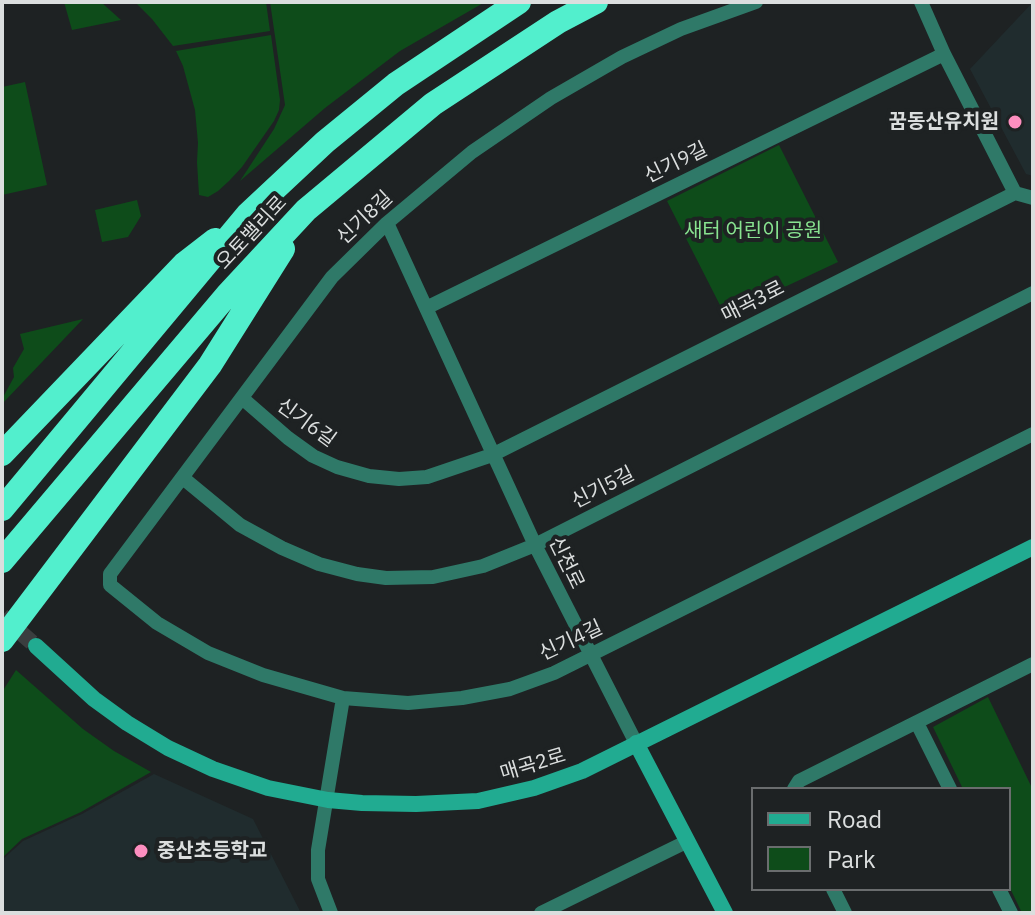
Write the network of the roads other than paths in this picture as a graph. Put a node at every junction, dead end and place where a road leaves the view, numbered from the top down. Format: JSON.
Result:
{"nodes":[{"id":1,"x":519,"y":2,"type":"edge"},
{"id":2,"x":596,"y":2,"type":"edge"},
{"id":3,"x":756,"y":2,"type":"edge"},
{"id":4,"x":921,"y":2,"type":"edge"},
{"id":5,"x":944,"y":54,"type":"junction"},
{"id":6,"x":1015,"y":193,"type":"junction"},
{"id":7,"x":1033,"y":198,"type":"edge"},
{"id":8,"x":306,"y":210,"type":"junction"},
{"id":9,"x":248,"y":214,"type":"junction"},
{"id":10,"x":387,"y":223,"type":"junction"},
{"id":11,"x":1033,"y":293,"type":"edge"},
{"id":12,"x":426,"y":308,"type":"junction"},
{"id":13,"x":242,"y":398,"type":"junction"},
{"id":14,"x":1033,"y":434,"type":"edge"},
{"id":15,"x":2,"y":454,"type":"edge"},
{"id":16,"x":492,"y":455,"type":"junction"},
{"id":17,"x":183,"y":478,"type":"junction"},
{"id":18,"x":2,"y":509,"type":"edge"},
{"id":19,"x":535,"y":545,"type":"junction"},
{"id":20,"x":1033,"y":547,"type":"edge"},
{"id":21,"x":2,"y":561,"type":"edge"},
{"id":22,"x":110,"y":585,"type":"joint"},
{"id":23,"x":2,"y":640,"type":"edge"},
{"id":24,"x":36,"y":646,"type":"tunnel mouth"},
{"id":25,"x":590,"y":656,"type":"junction"},
{"id":26,"x":1033,"y":664,"type":"edge"},
{"id":27,"x":343,"y":698,"type":"junction"},
{"id":28,"x":917,"y":723,"type":"junction"},
{"id":29,"x":636,"y":743,"type":"junction"},
{"id":30,"x":795,"y":787,"type":"edge"},
{"id":31,"x":949,"y":787,"type":"edge"},
{"id":32,"x":328,"y":800,"type":"junction"},
{"id":33,"x":688,"y":841,"type":"junction"},
{"id":34,"x":834,"y":891,"type":"edge"},
{"id":35,"x":1000,"y":891,"type":"edge"},
{"id":36,"x":331,"y":913,"type":"edge"},
{"id":37,"x":541,"y":913,"type":"edge"},
{"id":38,"x":725,"y":913,"type":"edge"},
{"id":39,"x":845,"y":913,"type":"edge"},
{"id":40,"x":1011,"y":913,"type":"edge"}],
"edges":[{"from":1,"to":9,"type":"highway","name":"오토밸리로"},
{"from":2,"to":8,"type":"highway","name":"오토밸리로"},
{"from":3,"to":10,"type":"street","name":"신기8길"},
{"from":4,"to":5,"type":"street"},
{"from":5,"to":6,"type":"street"},
{"from":5,"to":12,"type":"street","name":"신기9길"},
{"from":6,"to":7,"type":"street"},
{"from":6,"to":16,"type":"street","name":"매곡3로"},
{"from":8,"to":21,"type":"highway","name":"오토밸리로"},
{"from":8,"to":23,"type":"highway"},
{"from":9,"to":15,"type":"highway"},
{"from":9,"to":18,"type":"highway","name":"오토밸리로"},
{"from":10,"to":12,"type":"street","name":"신천로"},
{"from":10,"to":13,"type":"street","name":"신기8길"},
{"from":11,"to":19,"type":"street","name":"신기5길"},
{"from":12,"to":16,"type":"street","name":"신천로"},
{"from":13,"to":16,"type":"street","name":"신기6길"},
{"from":13,"to":17,"type":"street","name":"신기8길"},
{"from":14,"to":25,"type":"street","name":"신기4길"},
{"from":16,"to":19,"type":"street","name":"신천로"},
{"from":17,"to":19,"type":"street","name":"신기5길"},
{"from":17,"to":22,"type":"street","name":"신기8길"},
{"from":19,"to":25,"type":"street","name":"신천로"},
{"from":20,"to":29,"type":"street","name":"매곡2로"},
{"from":22,"to":27,"type":"street","name":"신기4길"},
{"from":24,"to":32,"type":"street","name":"매곡2로"},
{"from":25,"to":27,"type":"street","name":"신기4길"},
{"from":25,"to":29,"type":"street","name":"신천로"},
{"from":26,"to":28,"type":"street"},
{"from":27,"to":32,"type":"street"},
{"from":28,"to":30,"type":"street"},
{"from":28,"to":31,"type":"street"},
{"from":29,"to":32,"type":"street","name":"매곡2로"},
{"from":29,"to":33,"type":"street","name":"신천로"},
{"from":32,"to":36,"type":"street"},
{"from":33,"to":37,"type":"street"},
{"from":33,"to":38,"type":"street","name":"신천로"},
{"from":34,"to":39,"type":"street"},
{"from":35,"to":40,"type":"street"}]}
